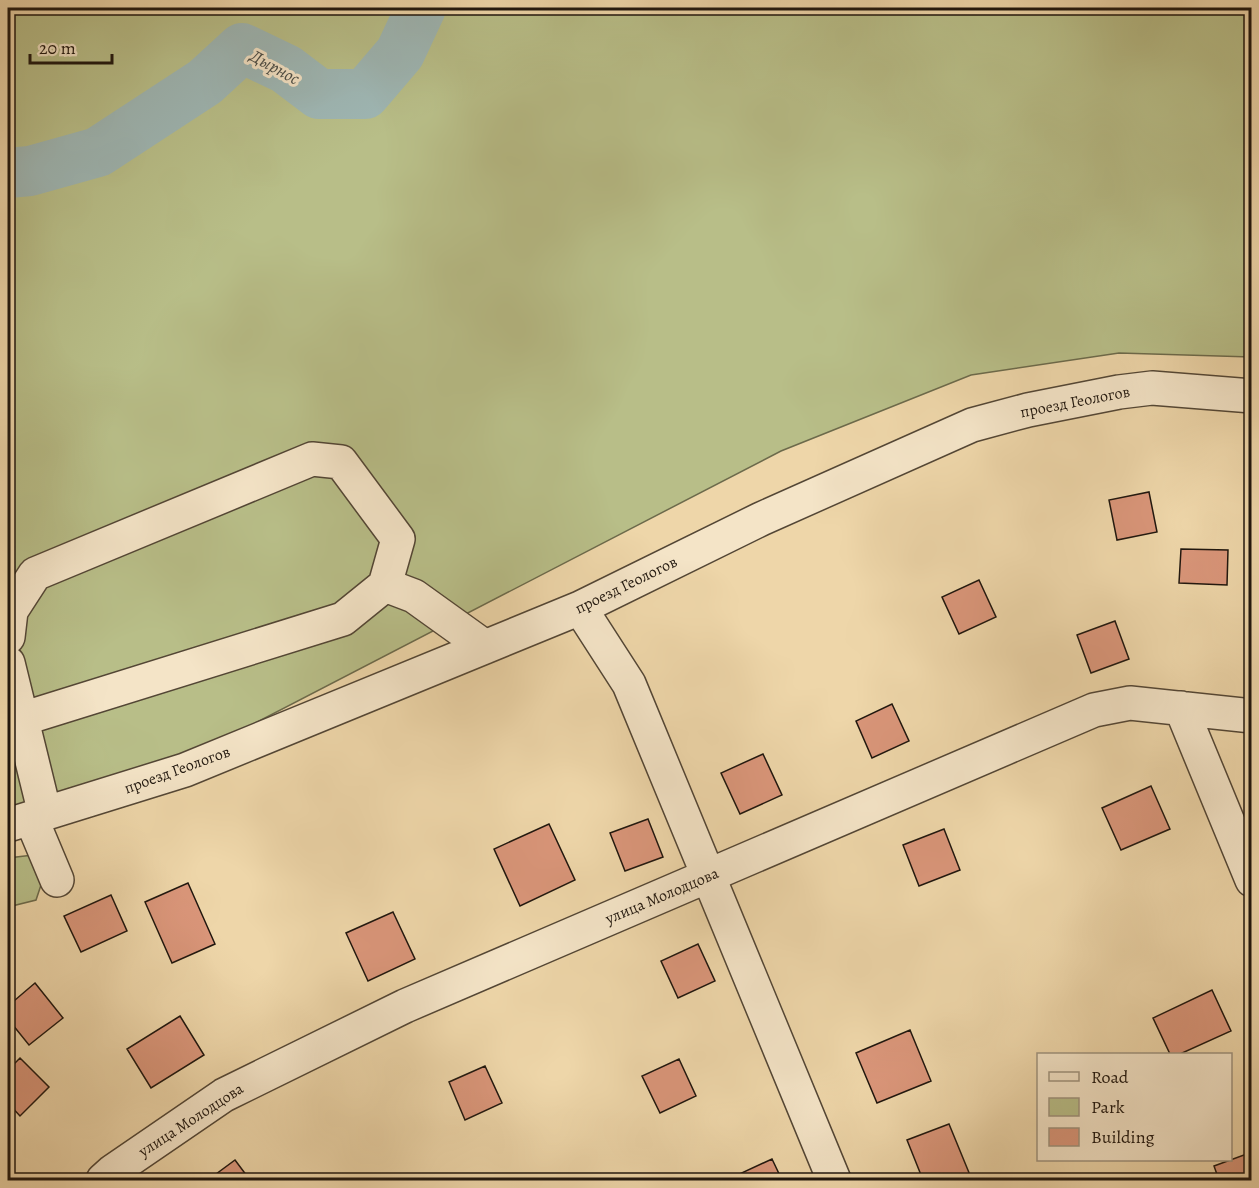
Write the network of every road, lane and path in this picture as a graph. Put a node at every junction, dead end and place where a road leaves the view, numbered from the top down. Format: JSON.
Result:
{"nodes":[{"id":1,"x":1251,"y":396,"type":"edge"},
{"id":2,"x":385,"y":585,"type":"junction"},
{"id":3,"x":580,"y":608,"type":"junction"},
{"id":4,"x":8,"y":636,"type":"edge"},
{"id":5,"x":485,"y":647,"type":"junction"},
{"id":6,"x":8,"y":663,"type":"edge"},
{"id":7,"x":1181,"y":708,"type":"junction"},
{"id":8,"x":1251,"y":716,"type":"edge"},
{"id":9,"x":22,"y":719,"type":"junction"},
{"id":10,"x":28,"y":819,"type":"edge"},
{"id":11,"x":708,"y":876,"type":"junction"},
{"id":12,"x":57,"y":880,"type":"dead end"},
{"id":13,"x":1251,"y":880,"type":"edge"},
{"id":14,"x":103,"y":1180,"type":"edge"},
{"id":15,"x":834,"y":1180,"type":"edge"}],
"edges":[{"from":1,"to":3,"type":"street","name":"проезд Геологов"},
{"from":2,"to":4,"type":"street"},
{"from":2,"to":5,"type":"street"},
{"from":2,"to":9,"type":"street"},
{"from":3,"to":5,"type":"street","name":"проезд Геологов"},
{"from":3,"to":11,"type":"street"},
{"from":5,"to":10,"type":"street","name":"проезд Геологов"},
{"from":6,"to":9,"type":"street"},
{"from":7,"to":8,"type":"street","name":"улица Молодцова"},
{"from":7,"to":11,"type":"street","name":"улица Молодцова"},
{"from":7,"to":13,"type":"street"},
{"from":9,"to":10,"type":"street"},
{"from":10,"to":12,"type":"street"},
{"from":11,"to":14,"type":"street","name":"улица Молодцова"},
{"from":11,"to":15,"type":"street"}]}
